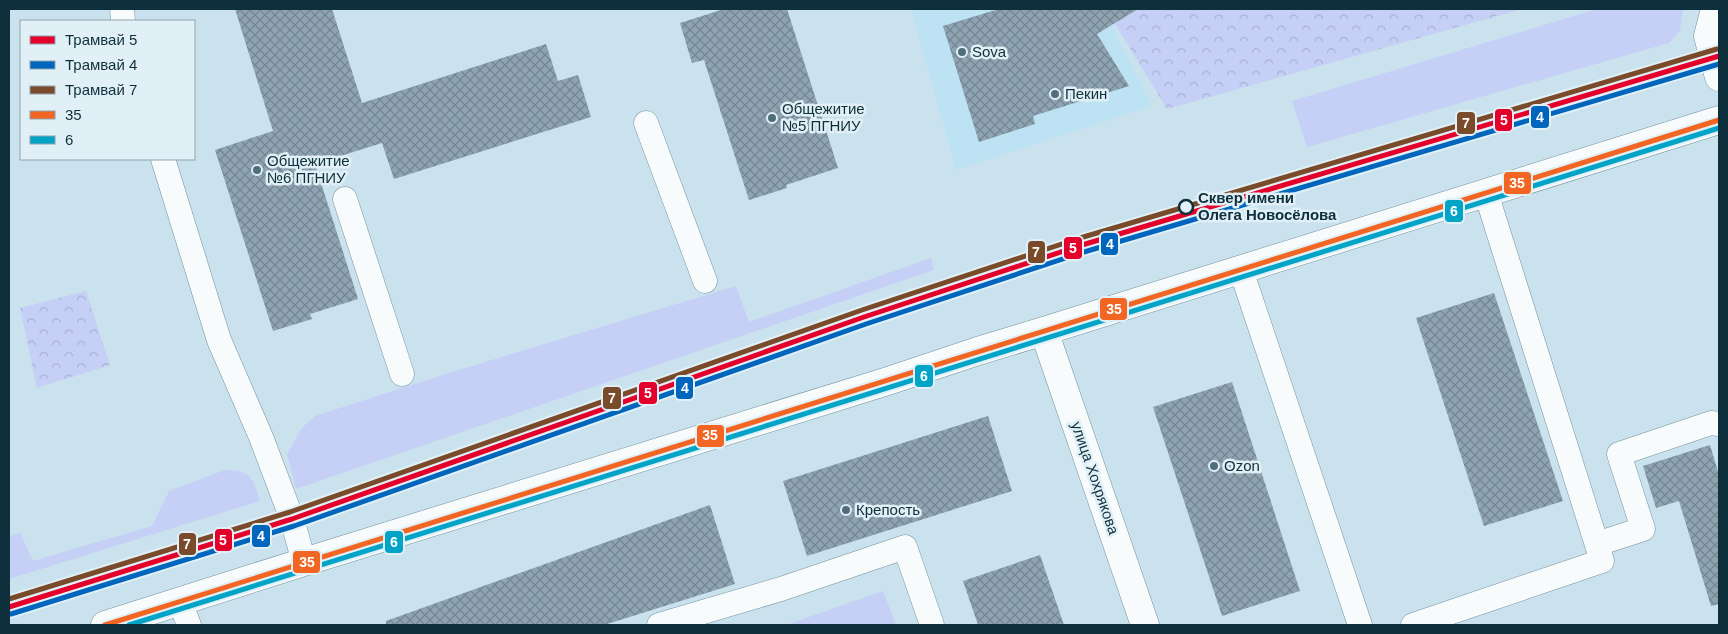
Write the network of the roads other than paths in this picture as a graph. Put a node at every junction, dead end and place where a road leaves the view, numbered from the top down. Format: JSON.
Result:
{"nodes":[{"id":1,"x":1715,"y":9,"type":"edge"},
{"id":2,"x":1719,"y":77,"type":"edge"},
{"id":3,"x":1719,"y":120,"type":"edge"},
{"id":4,"x":646,"y":123,"type":"dead end"},
{"id":5,"x":163,"y":160,"type":"edge"},
{"id":6,"x":1486,"y":193,"type":"junction"},
{"id":7,"x":345,"y":199,"type":"dead end"},
{"id":8,"x":1241,"y":270,"type":"junction"},
{"id":9,"x":705,"y":281,"type":"dead end"},
{"id":10,"x":1044,"y":331,"type":"junction"},
{"id":11,"x":402,"y":374,"type":"dead end"},
{"id":12,"x":1719,"y":424,"type":"edge"},
{"id":13,"x":1597,"y":544,"type":"junction"},
{"id":14,"x":304,"y":562,"type":"junction"},
{"id":15,"x":185,"y":614,"type":"edge"},
{"id":16,"x":105,"y":625,"type":"edge"},
{"id":17,"x":660,"y":625,"type":"edge"},
{"id":18,"x":932,"y":625,"type":"edge"},
{"id":19,"x":1145,"y":625,"type":"edge"},
{"id":20,"x":1360,"y":625,"type":"edge"},
{"id":21,"x":1414,"y":625,"type":"edge"}],
"edges":[{"from":1,"to":2,"type":"street"},
{"from":3,"to":6,"type":"street"},
{"from":4,"to":9,"type":"lane"},
{"from":5,"to":14,"type":"lane"},
{"from":6,"to":8,"type":"street"},
{"from":6,"to":13,"type":"lane"},
{"from":7,"to":11,"type":"lane"},
{"from":8,"to":10,"type":"street"},
{"from":8,"to":20,"type":"lane"},
{"from":10,"to":14,"type":"street"},
{"from":10,"to":19,"type":"street","name":"улица Хохрякова"},
{"from":12,"to":13,"type":"lane"},
{"from":13,"to":21,"type":"lane"},
{"from":14,"to":15,"type":"street"},
{"from":15,"to":16,"type":"street"},
{"from":17,"to":18,"type":"lane"}]}
